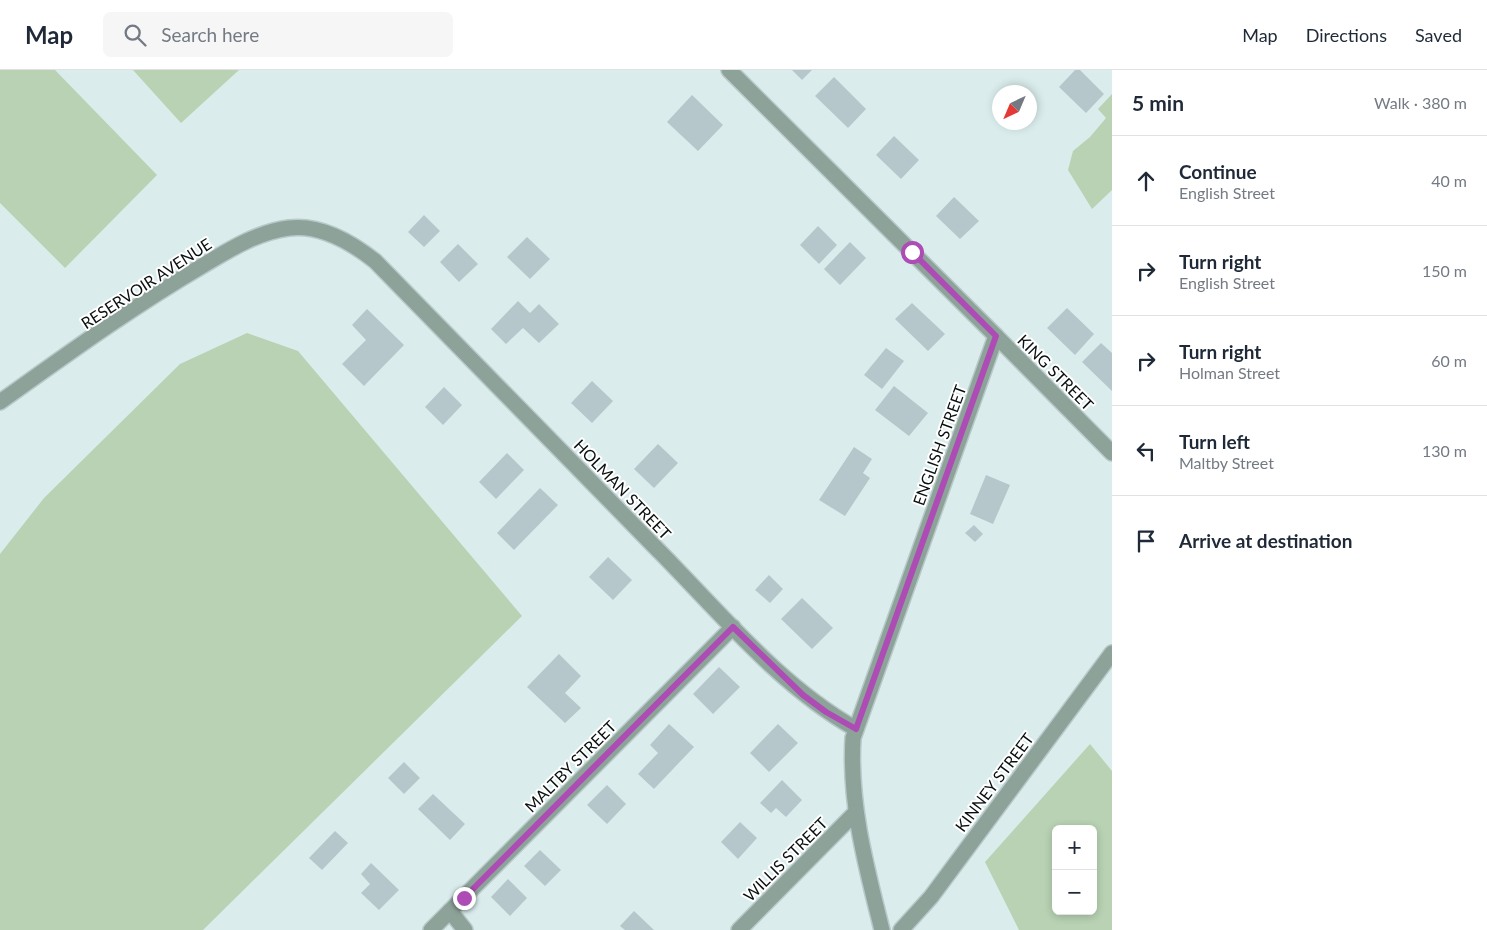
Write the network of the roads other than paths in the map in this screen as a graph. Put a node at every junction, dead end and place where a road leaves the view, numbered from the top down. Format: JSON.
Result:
{"nodes":[{"id":1,"x":729,"y":70,"type":"edge"},
{"id":2,"x":375,"y":261,"type":"joint"},
{"id":3,"x":996,"y":336,"type":"junction"},
{"id":4,"x":0,"y":402,"type":"edge"},
{"id":5,"x":1112,"y":453,"type":"edge"},
{"id":6,"x":733,"y":627,"type":"junction"},
{"id":7,"x":1112,"y":653,"type":"edge"},
{"id":8,"x":856,"y":729,"type":"junction"},
{"id":9,"x":856,"y":812,"type":"junction"},
{"id":10,"x":450,"y":911,"type":"junction"},
{"id":11,"x":432,"y":930,"type":"edge"},
{"id":12,"x":465,"y":930,"type":"edge"},
{"id":13,"x":740,"y":930,"type":"edge"},
{"id":14,"x":882,"y":930,"type":"edge"},
{"id":15,"x":901,"y":930,"type":"edge"}],
"edges":[{"from":1,"to":3,"type":"street"},
{"from":2,"to":4,"type":"street","name":"RESERVOIR AVENUE"},
{"from":2,"to":6,"type":"street","name":"HOLMAN STREET"},
{"from":3,"to":5,"type":"street","name":"KING STREET"},
{"from":3,"to":8,"type":"street","name":"ENGLISH STREET"},
{"from":6,"to":8,"type":"street","name":"HOLMAN STREET"},
{"from":6,"to":10,"type":"street","name":"MALTBY STREET"},
{"from":7,"to":15,"type":"street","name":"KINNEY STREET"},
{"from":8,"to":9,"type":"street","name":"ENGLISH STREET"},
{"from":9,"to":13,"type":"street","name":"WILLIS STREET"},
{"from":9,"to":14,"type":"street","name":"ENGLISH STREET"},
{"from":10,"to":11,"type":"street","name":"MALTBY STREET"},
{"from":10,"to":12,"type":"street"}]}
